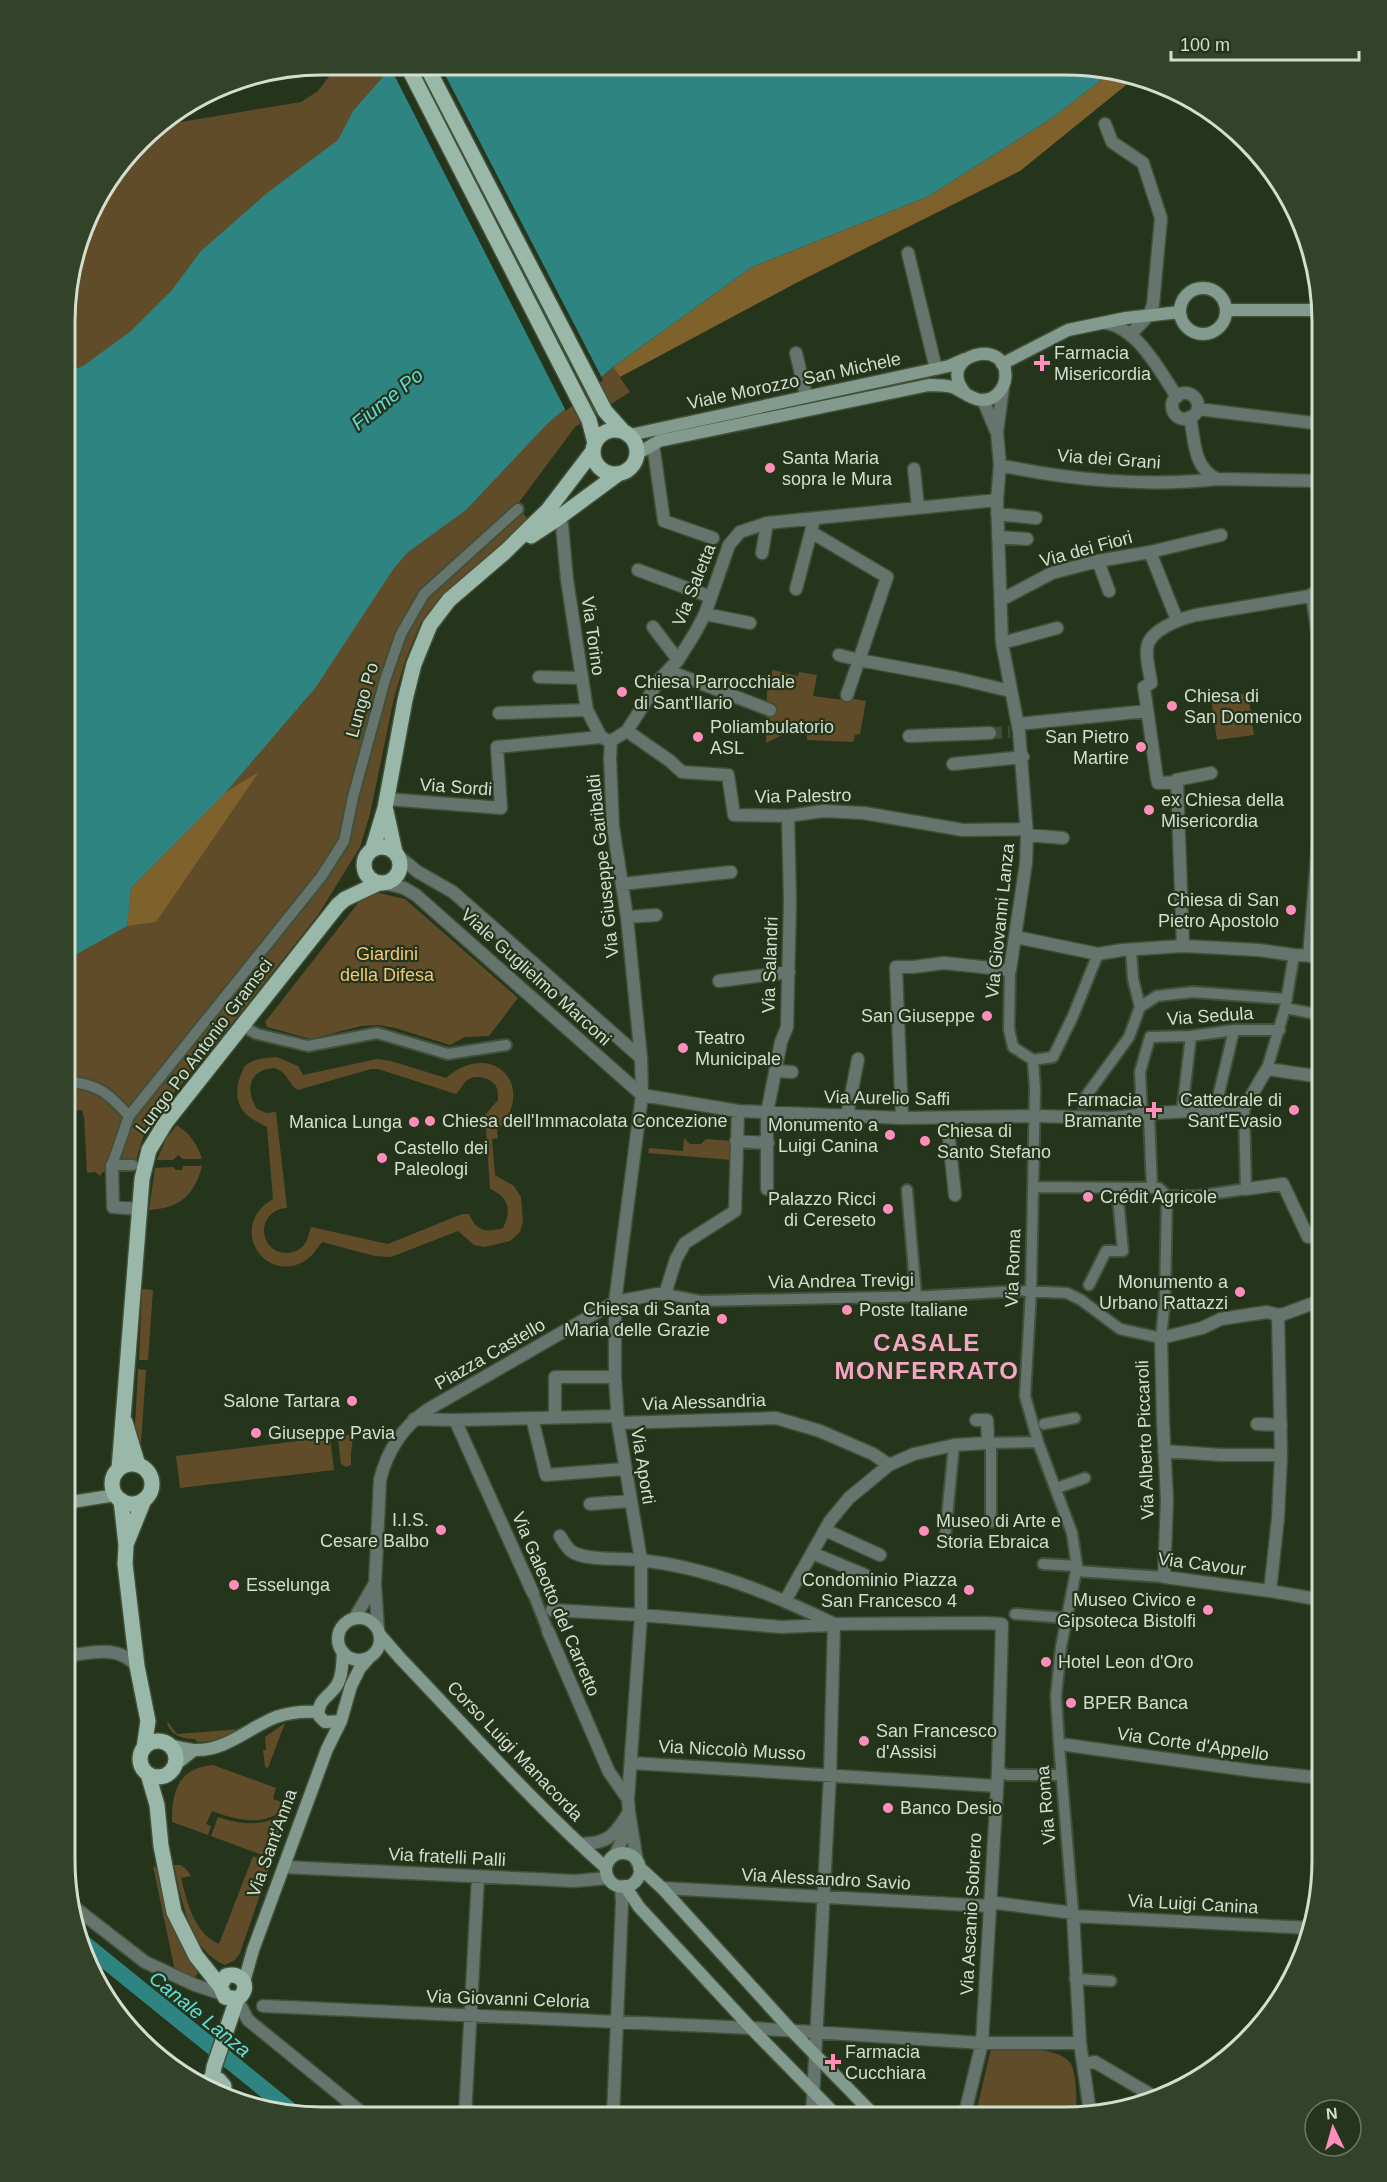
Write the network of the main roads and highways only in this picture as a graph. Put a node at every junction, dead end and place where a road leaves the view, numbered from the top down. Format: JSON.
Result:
{"nodes":[{"id":1,"x":412,"y":75,"type":"edge"},
{"id":2,"x":431,"y":75,"type":"edge"},
{"id":3,"x":1226,"y":310,"type":"junction"},
{"id":4,"x":1311,"y":310,"type":"edge"},
{"id":5,"x":1180,"y":312,"type":"junction"},
{"id":6,"x":965,"y":359,"type":"junction"},
{"id":7,"x":1002,"y":364,"type":"junction"},
{"id":8,"x":967,"y":395,"type":"junction"},
{"id":9,"x":626,"y":433,"type":"junction"},
{"id":10,"x":594,"y":447,"type":"junction"},
{"id":11,"x":638,"y":453,"type":"junction"},
{"id":12,"x":618,"y":474,"type":"junction"},
{"id":13,"x":505,"y":552,"type":"junction"},
{"id":14,"x":386,"y":804,"type":"junction"},
{"id":15,"x":373,"y":848,"type":"junction"},
{"id":16,"x":397,"y":854,"type":"junction"},
{"id":17,"x":363,"y":867,"type":"junction"},
{"id":18,"x":382,"y":883,"type":"junction"},
{"id":19,"x":345,"y":898,"type":"junction"},
{"id":20,"x":123,"y":1415,"type":"junction"},
{"id":21,"x":138,"y":1465,"type":"junction"},
{"id":22,"x":119,"y":1469,"type":"junction"},
{"id":23,"x":118,"y":1497,"type":"junction"},
{"id":24,"x":144,"y":1500,"type":"junction"},
{"id":25,"x":75,"y":1502,"type":"edge"},
{"id":26,"x":126,"y":1545,"type":"junction"},
{"id":27,"x":379,"y":1632,"type":"junction"},
{"id":28,"x":343,"y":1652,"type":"junction"},
{"id":29,"x":371,"y":1657,"type":"junction"},
{"id":30,"x":399,"y":1658,"type":"junction"},
{"id":31,"x":322,"y":1717,"type":"junction"},
{"id":32,"x":148,"y":1721,"type":"junction"},
{"id":33,"x":341,"y":1721,"type":"junction"},
{"id":34,"x":167,"y":1744,"type":"junction"},
{"id":35,"x":144,"y":1748,"type":"junction"},
{"id":36,"x":327,"y":1749,"type":"junction"},
{"id":37,"x":194,"y":1750,"type":"junction"},
{"id":38,"x":172,"y":1769,"type":"junction"},
{"id":39,"x":148,"y":1774,"type":"junction"},
{"id":40,"x":157,"y":1805,"type":"junction"},
{"id":41,"x":638,"y":1864,"type":"junction"},
{"id":42,"x":607,"y":1873,"type":"junction"},
{"id":43,"x":623,"y":1886,"type":"junction"},
{"id":44,"x":230,"y":1987,"type":"junction"},
{"id":45,"x":208,"y":2079,"type":"edge"},
{"id":46,"x":828,"y":2107,"type":"edge"},
{"id":47,"x":865,"y":2107,"type":"edge"}],
"edges":[{"from":1,"to":10,"type":"main road"},
{"from":2,"to":9,"type":"main road"},
{"from":3,"to":4,"type":"main road"},
{"from":3,"to":5,"type":"main road"},
{"from":3,"to":5,"type":"main road"},
{"from":5,"to":7,"type":"main road"},
{"from":6,"to":7,"type":"main road"},
{"from":6,"to":8,"type":"main road"},
{"from":6,"to":9,"type":"main road","name":"Viale Morozzo San Michele"},
{"from":7,"to":8,"type":"main road"},
{"from":8,"to":11,"type":"main road","name":"Viale Morozzo San Michele"},
{"from":9,"to":10,"type":"main road"},
{"from":9,"to":11,"type":"main road"},
{"from":10,"to":12,"type":"main road"},
{"from":10,"to":13,"type":"main road"},
{"from":11,"to":12,"type":"main road"},
{"from":12,"to":13,"type":"main road"},
{"from":13,"to":14,"type":"main road"},
{"from":14,"to":15,"type":"main road"},
{"from":14,"to":16,"type":"main road"},
{"from":15,"to":16,"type":"main road"},
{"from":15,"to":17,"type":"main road"},
{"from":16,"to":18,"type":"main road"},
{"from":17,"to":18,"type":"main road"},
{"from":17,"to":19,"type":"main road","name":"Lungo Po Antonio Gramsci"},
{"from":18,"to":19,"type":"main road","name":"Lungo Po Antonio Gramsci"},
{"from":19,"to":20,"type":"main road","name":"Lungo Po Antonio Gramsci"},
{"from":20,"to":21,"type":"main road","name":"Lungo Po Antonio Gramsci"},
{"from":20,"to":22,"type":"main road","name":"Lungo Po Antonio Gramsci"},
{"from":21,"to":22,"type":"main road"},
{"from":21,"to":24,"type":"main road"},
{"from":22,"to":23,"type":"main road"},
{"from":23,"to":24,"type":"main road"},
{"from":23,"to":25,"type":"main road"},
{"from":23,"to":26,"type":"main road"},
{"from":24,"to":26,"type":"main road"},
{"from":26,"to":32,"type":"main road"},
{"from":27,"to":28,"type":"main road"},
{"from":27,"to":29,"type":"main road"},
{"from":27,"to":30,"type":"main road","name":"Corso Luigi Manacorda"},
{"from":28,"to":29,"type":"main road"},
{"from":28,"to":31,"type":"main road"},
{"from":29,"to":30,"type":"main road"},
{"from":29,"to":33,"type":"main road","name":"Via Sant'Anna"},
{"from":30,"to":42,"type":"main road","name":"Corso Luigi Manacorda"},
{"from":31,"to":33,"type":"main road"},
{"from":31,"to":36,"type":"main road","name":"Via Sant'Anna"},
{"from":31,"to":37,"type":"main road"},
{"from":32,"to":34,"type":"main road"},
{"from":32,"to":35,"type":"main road"},
{"from":33,"to":36,"type":"main road","name":"Via Sant'Anna"},
{"from":34,"to":35,"type":"main road"},
{"from":34,"to":37,"type":"main road"},
{"from":34,"to":38,"type":"main road"},
{"from":35,"to":39,"type":"main road"},
{"from":36,"to":44,"type":"main road","name":"Via Sant'Anna"},
{"from":37,"to":38,"type":"main road"},
{"from":38,"to":39,"type":"main road"},
{"from":38,"to":40,"type":"main road"},
{"from":39,"to":40,"type":"main road"},
{"from":40,"to":44,"type":"main road"},
{"from":41,"to":42,"type":"main road"},
{"from":41,"to":43,"type":"main road"},
{"from":41,"to":47,"type":"main road"},
{"from":42,"to":43,"type":"main road"},
{"from":43,"to":46,"type":"main road"},
{"from":44,"to":45,"type":"main road"}]}
